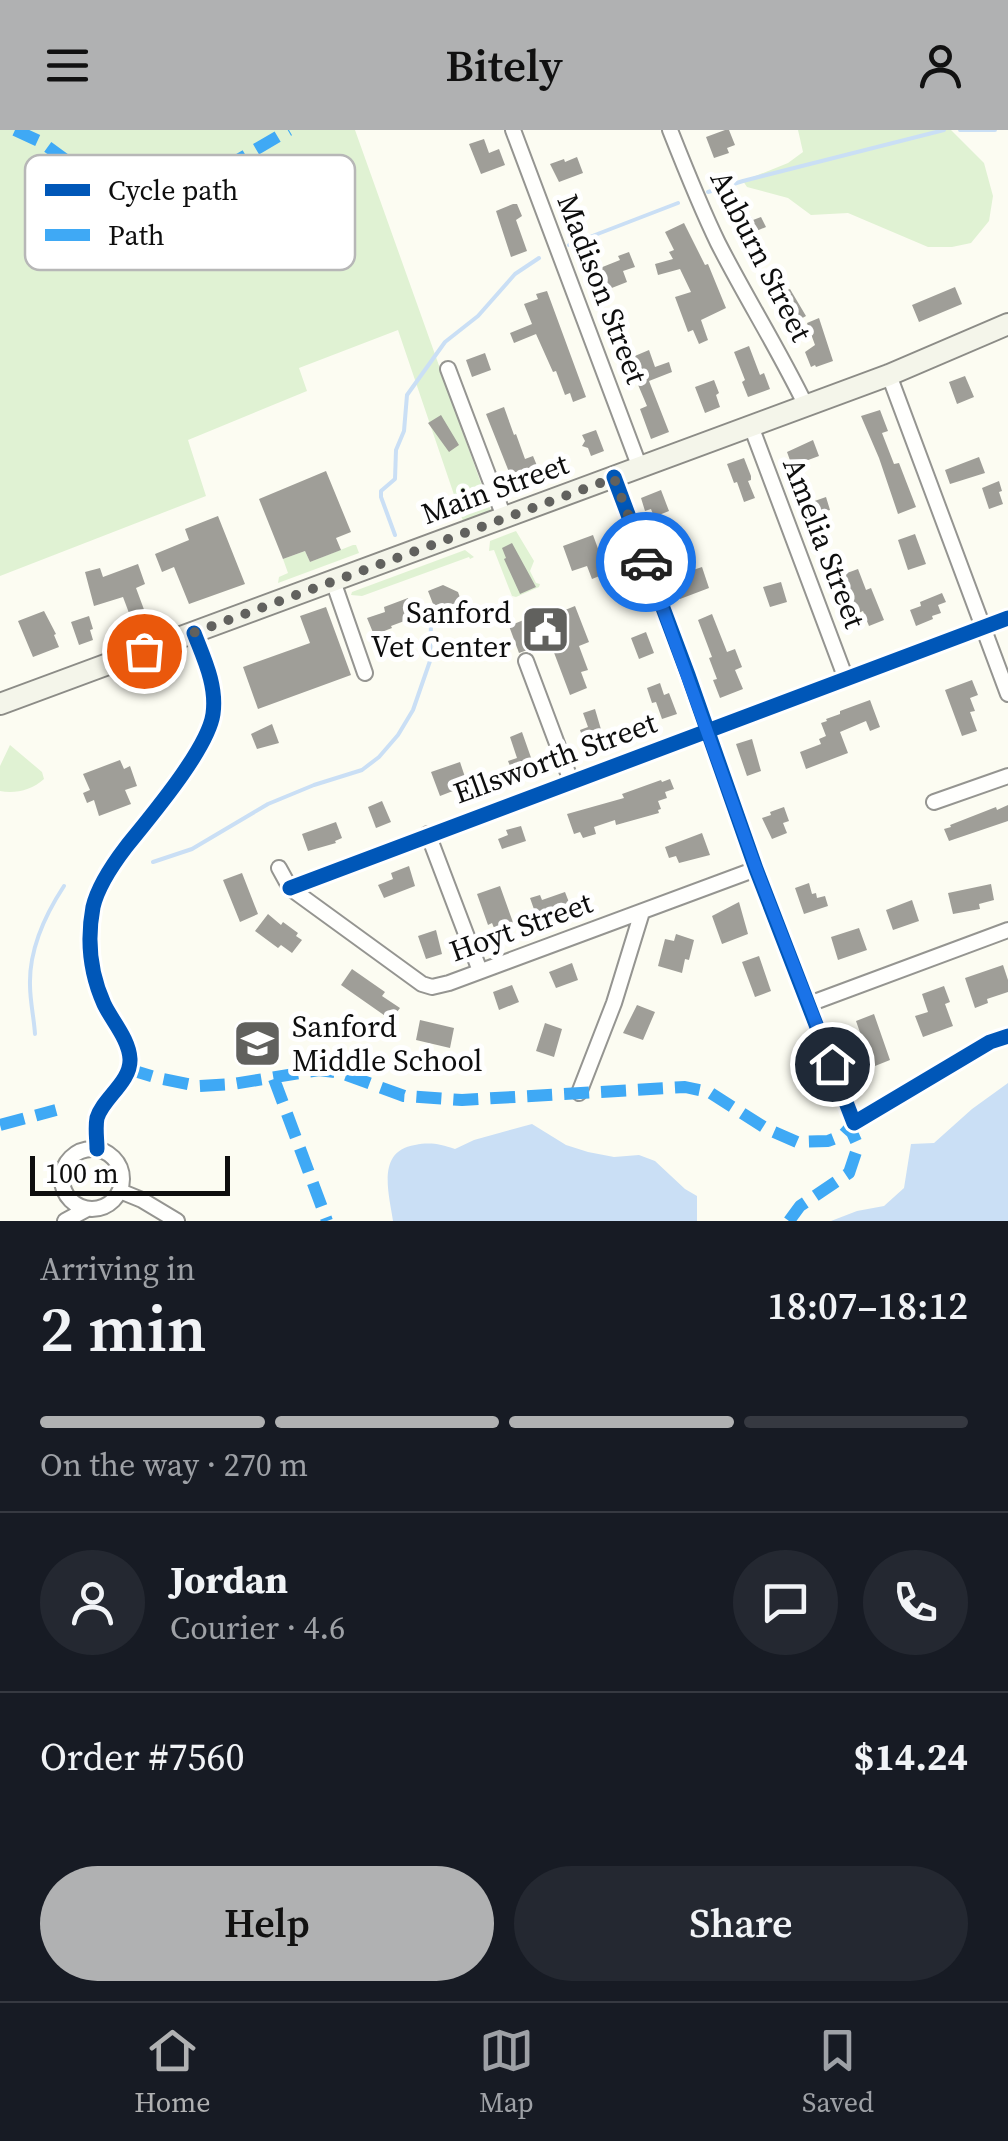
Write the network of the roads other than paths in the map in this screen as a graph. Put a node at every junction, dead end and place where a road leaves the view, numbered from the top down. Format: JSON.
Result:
{"nodes":[{"id":1,"x":513,"y":130,"type":"edge"},
{"id":2,"x":670,"y":130,"type":"edge"},
{"id":3,"x":1008,"y":324,"type":"edge"},
{"id":4,"x":448,"y":369,"type":"dead end"},
{"id":5,"x":889,"y":375,"type":"junction"},
{"id":6,"x":806,"y":406,"type":"junction"},
{"id":7,"x":751,"y":426,"type":"junction"},
{"id":8,"x":640,"y":468,"type":"junction"},
{"id":9,"x":614,"y":478,"type":"junction"},
{"id":10,"x":504,"y":517,"type":"junction"},
{"id":11,"x":333,"y":581,"type":"junction"},
{"id":12,"x":1008,"y":618,"type":"edge"},
{"id":13,"x":984,"y":628,"type":"junction"},
{"id":14,"x":194,"y":633,"type":"junction"},
{"id":15,"x":526,"y":661,"type":"dead end"},
{"id":16,"x":365,"y":673,"type":"dead end"},
{"id":17,"x":846,"y":680,"type":"junction"},
{"id":18,"x":1008,"y":694,"type":"edge"},
{"id":19,"x":0,"y":704,"type":"edge"},
{"id":20,"x":707,"y":730,"type":"junction"},
{"id":21,"x":1008,"y":776,"type":"edge"},
{"id":22,"x":571,"y":781,"type":"junction"},
{"id":23,"x":934,"y":802,"type":"dead end"},
{"id":24,"x":428,"y":834,"type":"junction"},
{"id":25,"x":278,"y":868,"type":"dead end"},
{"id":26,"x":756,"y":868,"type":"junction"},
{"id":27,"x":290,"y":888,"type":"junction"},
{"id":28,"x":642,"y":912,"type":"junction"},
{"id":29,"x":1008,"y":930,"type":"edge"},
{"id":30,"x":480,"y":971,"type":"junction"},
{"id":31,"x":808,"y":1004,"type":"junction"},
{"id":32,"x":1008,"y":1036,"type":"edge"},
{"id":33,"x":578,"y":1093,"type":"dead end"},
{"id":34,"x":97,"y":1149,"type":"junction"},
{"id":35,"x":120,"y":1192,"type":"junction"},
{"id":36,"x":87,"y":1209,"type":"junction"},
{"id":37,"x":66,"y":1221,"type":"edge"},
{"id":38,"x":177,"y":1221,"type":"edge"}],
"edges":[{"from":1,"to":8,"type":"street","name":"Madison Street"},
{"from":2,"to":6,"type":"street","name":"Auburn Street"},
{"from":3,"to":5,"type":"main road","name":"Main Street"},
{"from":4,"to":10,"type":"street"},
{"from":5,"to":6,"type":"main road","name":"Main Street"},
{"from":5,"to":13,"type":"street"},
{"from":6,"to":7,"type":"main road","name":"Main Street"},
{"from":7,"to":8,"type":"main road","name":"Main Street"},
{"from":7,"to":17,"type":"street","name":"Amelia Street"},
{"from":8,"to":9,"type":"main road","name":"Main Street"},
{"from":9,"to":10,"type":"main road","name":"Main Street"},
{"from":9,"to":20,"type":"street"},
{"from":10,"to":11,"type":"main road","name":"Main Street"},
{"from":11,"to":14,"type":"main road","name":"Main Street"},
{"from":11,"to":16,"type":"street"},
{"from":12,"to":13,"type":"street","name":"Ellsworth Street"},
{"from":13,"to":17,"type":"street","name":"Ellsworth Street"},
{"from":13,"to":18,"type":"street"},
{"from":14,"to":19,"type":"main road","name":"Main Street"},
{"from":14,"to":34,"type":"street"},
{"from":15,"to":22,"type":"street"},
{"from":17,"to":20,"type":"street","name":"Ellsworth Street"},
{"from":20,"to":22,"type":"street","name":"Ellsworth Street"},
{"from":20,"to":26,"type":"street"},
{"from":21,"to":23,"type":"street"},
{"from":22,"to":24,"type":"street","name":"Ellsworth Street"},
{"from":24,"to":27,"type":"street","name":"Ellsworth Street"},
{"from":24,"to":30,"type":"street"},
{"from":25,"to":27,"type":"street","name":"Hoyt Street"},
{"from":26,"to":28,"type":"street","name":"Hoyt Street"},
{"from":26,"to":31,"type":"street"},
{"from":27,"to":30,"type":"street","name":"Hoyt Street"},
{"from":28,"to":30,"type":"street","name":"Hoyt Street"},
{"from":28,"to":33,"type":"street"},
{"from":29,"to":31,"type":"street"},
{"from":31,"to":32,"type":"street"},
{"from":34,"to":35,"type":"street"},
{"from":34,"to":36,"type":"street"},
{"from":35,"to":36,"type":"street"},
{"from":35,"to":38,"type":"street"},
{"from":36,"to":37,"type":"street"}]}
